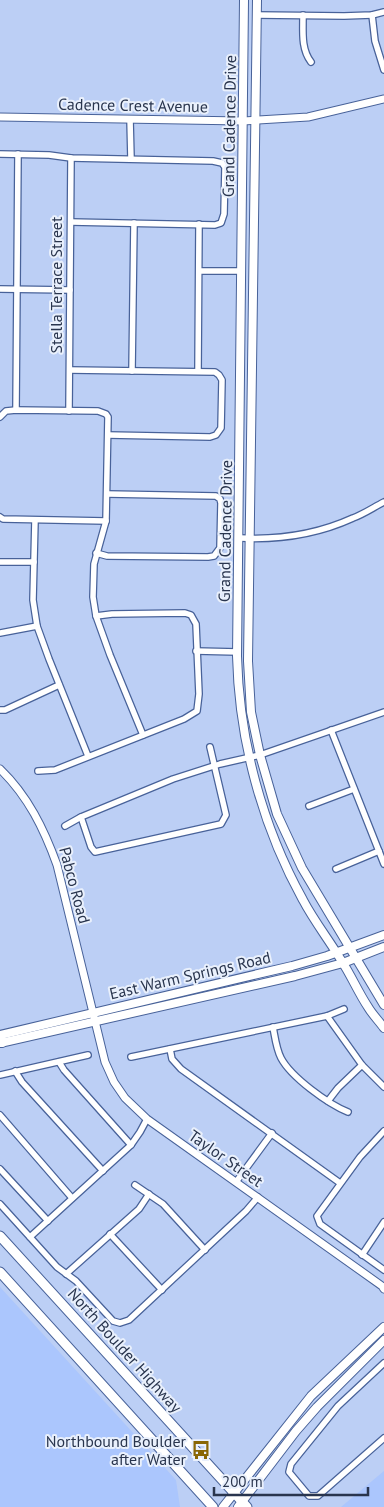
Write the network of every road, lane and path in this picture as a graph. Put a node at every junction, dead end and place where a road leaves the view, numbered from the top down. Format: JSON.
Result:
{"nodes":[{"id":1,"x":244,"y":0,"type":"edge"},
{"id":2,"x":257,"y":0,"type":"edge"},
{"id":3,"x":384,"y":12,"type":"edge"},
{"id":4,"x":257,"y":14,"type":"junction"},
{"id":5,"x":372,"y":15,"type":"junction"},
{"id":6,"x":303,"y":16,"type":"junction"},
{"id":7,"x":311,"y":62,"type":"dead end"},
{"id":8,"x":384,"y":70,"type":"edge"},
{"id":9,"x":384,"y":99,"type":"edge"},
{"id":10,"x":0,"y":116,"type":"edge"},
{"id":11,"x":130,"y":119,"type":"junction"},
{"id":12,"x":256,"y":120,"type":"junction"},
{"id":13,"x":243,"y":121,"type":"junction"},
{"id":14,"x":0,"y":154,"type":"edge"},
{"id":15,"x":18,"y":154,"type":"junction"},
{"id":16,"x":71,"y":158,"type":"junction"},
{"id":17,"x":131,"y":160,"type":"junction"},
{"id":18,"x":70,"y":222,"type":"junction"},
{"id":19,"x":134,"y":223,"type":"junction"},
{"id":20,"x":200,"y":224,"type":"junction"},
{"id":21,"x":199,"y":271,"type":"junction"},
{"id":22,"x":241,"y":271,"type":"junction"},
{"id":23,"x":0,"y":289,"type":"edge"},
{"id":24,"x":17,"y":289,"type":"junction"},
{"id":25,"x":70,"y":290,"type":"junction"},
{"id":26,"x":70,"y":370,"type":"junction"},
{"id":27,"x":132,"y":371,"type":"junction"},
{"id":28,"x":198,"y":371,"type":"junction"},
{"id":29,"x":16,"y":410,"type":"junction"},
{"id":30,"x":69,"y":411,"type":"junction"},
{"id":31,"x":1,"y":415,"type":"edge"},
{"id":32,"x":108,"y":435,"type":"junction"},
{"id":33,"x":108,"y":494,"type":"junction"},
{"id":34,"x":384,"y":502,"type":"edge"},
{"id":35,"x":0,"y":518,"type":"edge"},
{"id":36,"x":35,"y":520,"type":"junction"},
{"id":37,"x":106,"y":521,"type":"junction"},
{"id":38,"x":240,"y":538,"type":"junction"},
{"id":39,"x":250,"y":539,"type":"junction"},
{"id":40,"x":96,"y":553,"type":"junction"},
{"id":41,"x":0,"y":562,"type":"edge"},
{"id":42,"x":34,"y":562,"type":"junction"},
{"id":43,"x":96,"y":616,"type":"junction"},
{"id":44,"x":38,"y":626,"type":"junction"},
{"id":45,"x":0,"y":633,"type":"edge"},
{"id":46,"x":196,"y":650,"type":"junction"},
{"id":47,"x":238,"y":652,"type":"junction"},
{"id":48,"x":59,"y":686,"type":"junction"},
{"id":49,"x":0,"y":710,"type":"edge"},
{"id":50,"x":384,"y":712,"type":"edge"},
{"id":51,"x":331,"y":730,"type":"junction"},
{"id":52,"x":143,"y":735,"type":"junction"},
{"id":53,"x":210,"y":747,"type":"dead end"},
{"id":54,"x":260,"y":755,"type":"junction"},
{"id":55,"x":88,"y":756,"type":"junction"},
{"id":56,"x":250,"y":758,"type":"junction"},
{"id":57,"x":215,"y":765,"type":"junction"},
{"id":58,"x":0,"y":769,"type":"edge"},
{"id":59,"x":38,"y":772,"type":"dead end"},
{"id":60,"x":354,"y":789,"type":"junction"},
{"id":61,"x":309,"y":806,"type":"dead end"},
{"id":62,"x":81,"y":817,"type":"junction"},
{"id":63,"x":65,"y":826,"type":"dead end"},
{"id":64,"x":379,"y":851,"type":"junction"},
{"id":65,"x":384,"y":864,"type":"edge"},
{"id":66,"x":336,"y":868,"type":"dead end"},
{"id":67,"x":384,"y":935,"type":"edge"},
{"id":68,"x":384,"y":947,"type":"edge"},
{"id":69,"x":350,"y":949,"type":"junction"},
{"id":70,"x":337,"y":953,"type":"junction"},
{"id":71,"x":356,"y":959,"type":"junction"},
{"id":72,"x":343,"y":963,"type":"junction"},
{"id":73,"x":225,"y":981,"type":"junction"},
{"id":74,"x":176,"y":1003,"type":"junction"},
{"id":75,"x":384,"y":1005,"type":"edge"},
{"id":76,"x":344,"y":1009,"type":"dead end"},
{"id":77,"x":93,"y":1012,"type":"junction"},
{"id":78,"x":327,"y":1016,"type":"junction"},
{"id":79,"x":95,"y":1021,"type":"junction"},
{"id":80,"x":273,"y":1027,"type":"junction"},
{"id":81,"x":384,"y":1028,"type":"edge"},
{"id":82,"x":1,"y":1040,"type":"edge"},
{"id":83,"x":170,"y":1049,"type":"junction"},
{"id":84,"x":88,"y":1055,"type":"dead end"},
{"id":85,"x":131,"y":1057,"type":"dead end"},
{"id":86,"x":59,"y":1062,"type":"junction"},
{"id":87,"x":362,"y":1065,"type":"junction"},
{"id":88,"x":16,"y":1071,"type":"junction"},
{"id":89,"x":0,"y":1075,"type":"edge"},
{"id":90,"x":384,"y":1087,"type":"edge"},
{"id":91,"x":328,"y":1101,"type":"junction"},
{"id":92,"x":348,"y":1112,"type":"dead end"},
{"id":93,"x":0,"y":1115,"type":"edge"},
{"id":94,"x":147,"y":1119,"type":"junction"},
{"id":95,"x":384,"y":1131,"type":"edge"},
{"id":96,"x":272,"y":1133,"type":"junction"},
{"id":97,"x":131,"y":1145,"type":"junction"},
{"id":98,"x":0,"y":1169,"type":"edge"},
{"id":99,"x":103,"y":1171,"type":"junction"},
{"id":100,"x":236,"y":1182,"type":"junction"},
{"id":101,"x":340,"y":1183,"type":"junction"},
{"id":102,"x":135,"y":1185,"type":"dead end"},
{"id":103,"x":149,"y":1194,"type":"junction"},
{"id":104,"x":258,"y":1197,"type":"junction"},
{"id":105,"x":72,"y":1198,"type":"junction"},
{"id":106,"x":0,"y":1204,"type":"edge"},
{"id":107,"x":48,"y":1221,"type":"junction"},
{"id":108,"x":384,"y":1222,"type":"edge"},
{"id":109,"x":110,"y":1234,"type":"junction"},
{"id":110,"x":0,"y":1236,"type":"edge"},
{"id":111,"x":30,"y":1237,"type":"junction"},
{"id":112,"x":205,"y":1250,"type":"junction"},
{"id":113,"x":362,"y":1255,"type":"junction"},
{"id":114,"x":384,"y":1270,"type":"edge"},
{"id":115,"x":0,"y":1272,"type":"edge"},
{"id":116,"x":66,"y":1274,"type":"junction"},
{"id":117,"x":383,"y":1287,"type":"edge"},
{"id":118,"x":162,"y":1290,"type":"junction"},
{"id":119,"x":384,"y":1327,"type":"edge"},
{"id":120,"x":384,"y":1340,"type":"edge"},
{"id":121,"x":384,"y":1362,"type":"edge"},
{"id":122,"x":384,"y":1438,"type":"edge"},
{"id":123,"x":234,"y":1492,"type":"junction"},
{"id":124,"x":243,"y":1505,"type":"edge"},
{"id":125,"x":213,"y":1507,"type":"edge"},
{"id":126,"x":223,"y":1507,"type":"edge"}],
"edges":[{"from":1,"to":13,"type":"main road","name":"Grand Cadence Drive"},
{"from":2,"to":4,"type":"main road","name":"Grand Cadence Drive"},
{"from":3,"to":5,"type":"street"},
{"from":4,"to":6,"type":"street"},
{"from":4,"to":12,"type":"main road","name":"Grand Cadence Drive"},
{"from":5,"to":6,"type":"street"},
{"from":5,"to":8,"type":"street"},
{"from":6,"to":7,"type":"street"},
{"from":9,"to":12,"type":"street","name":"Cadence Crest Avenue"},
{"from":10,"to":11,"type":"street","name":"Cadence Crest Avenue"},
{"from":11,"to":13,"type":"street","name":"Cadence Crest Avenue"},
{"from":11,"to":17,"type":"street"},
{"from":12,"to":13,"type":"street","name":"Cadence Crest Avenue"},
{"from":12,"to":39,"type":"main road","name":"Grand Cadence Drive"},
{"from":13,"to":22,"type":"main road","name":"Grand Cadence Drive"},
{"from":14,"to":15,"type":"street"},
{"from":15,"to":16,"type":"street"},
{"from":15,"to":24,"type":"street"},
{"from":16,"to":17,"type":"street"},
{"from":16,"to":18,"type":"street","name":"Stella Terrace Street"},
{"from":17,"to":20,"type":"street"},
{"from":18,"to":19,"type":"street"},
{"from":18,"to":25,"type":"street","name":"Stella Terrace Street"},
{"from":19,"to":20,"type":"street"},
{"from":19,"to":27,"type":"street"},
{"from":20,"to":21,"type":"street"},
{"from":21,"to":22,"type":"street"},
{"from":21,"to":28,"type":"street"},
{"from":22,"to":38,"type":"main road","name":"Grand Cadence Drive"},
{"from":23,"to":24,"type":"street"},
{"from":24,"to":25,"type":"street"},
{"from":24,"to":29,"type":"street"},
{"from":25,"to":26,"type":"street","name":"Stella Terrace Street"},
{"from":26,"to":27,"type":"street"},
{"from":26,"to":30,"type":"street","name":"Stella Terrace Street"},
{"from":27,"to":28,"type":"street"},
{"from":28,"to":32,"type":"street"},
{"from":29,"to":30,"type":"street"},
{"from":29,"to":31,"type":"street"},
{"from":30,"to":32,"type":"street"},
{"from":32,"to":33,"type":"street"},
{"from":33,"to":37,"type":"street"},
{"from":33,"to":40,"type":"street"},
{"from":34,"to":39,"type":"street"},
{"from":35,"to":36,"type":"street"},
{"from":36,"to":37,"type":"street"},
{"from":36,"to":42,"type":"street"},
{"from":37,"to":40,"type":"street"},
{"from":38,"to":39,"type":"street"},
{"from":38,"to":47,"type":"main road","name":"Grand Cadence Drive"},
{"from":39,"to":54,"type":"main road","name":"Grand Cadence Drive"},
{"from":40,"to":43,"type":"street"},
{"from":41,"to":42,"type":"street"},
{"from":42,"to":44,"type":"street"},
{"from":43,"to":46,"type":"street"},
{"from":43,"to":52,"type":"street"},
{"from":44,"to":45,"type":"street"},
{"from":44,"to":48,"type":"street"},
{"from":46,"to":47,"type":"street"},
{"from":46,"to":52,"type":"street"},
{"from":47,"to":56,"type":"main road","name":"Grand Cadence Drive"},
{"from":48,"to":49,"type":"street"},
{"from":48,"to":55,"type":"street"},
{"from":50,"to":51,"type":"street"},
{"from":51,"to":54,"type":"street"},
{"from":51,"to":60,"type":"street"},
{"from":52,"to":55,"type":"street"},
{"from":53,"to":57,"type":"street"},
{"from":54,"to":56,"type":"street"},
{"from":54,"to":69,"type":"main road","name":"Grand Cadence Drive"},
{"from":55,"to":59,"type":"street"},
{"from":56,"to":57,"type":"street"},
{"from":56,"to":70,"type":"main road","name":"Grand Cadence Drive"},
{"from":57,"to":62,"type":"street"},
{"from":57,"to":62,"type":"street"},
{"from":58,"to":77,"type":"street","name":"Pabco Road"},
{"from":60,"to":61,"type":"street"},
{"from":60,"to":64,"type":"street"},
{"from":62,"to":63,"type":"street"},
{"from":64,"to":65,"type":"street"},
{"from":64,"to":66,"type":"street"},
{"from":67,"to":69,"type":"main road","name":"East Warm Springs Road"},
{"from":68,"to":71,"type":"main road","name":"East Warm Springs Road"},
{"from":69,"to":70,"type":"main road","name":"East Warm Springs Road"},
{"from":69,"to":71,"type":"main road","name":"Grand Cadence Drive"},
{"from":70,"to":72,"type":"main road","name":"Grand Cadence Drive"},
{"from":70,"to":73,"type":"main road","name":"East Warm Springs Road"},
{"from":71,"to":72,"type":"main road","name":"East Warm Springs Road"},
{"from":71,"to":75,"type":"main road","name":"Grand Cadence Drive"},
{"from":72,"to":74,"type":"main road","name":"East Warm Springs Road"},
{"from":72,"to":81,"type":"main road","name":"Grand Cadence Drive"},
{"from":73,"to":74,"type":"main road"},
{"from":73,"to":77,"type":"main road","name":"East Warm Springs Road"},
{"from":74,"to":79,"type":"main road","name":"East Warm Springs Road"},
{"from":76,"to":78,"type":"street"},
{"from":77,"to":79,"type":"street","name":"Pabco Road"},
{"from":77,"to":82,"type":"main road","name":"East Warm Springs Road"},
{"from":78,"to":80,"type":"street"},
{"from":78,"to":87,"type":"street"},
{"from":79,"to":82,"type":"main road","name":"East Warm Springs Road"},
{"from":79,"to":94,"type":"street","name":"Taylor Street"},
{"from":80,"to":83,"type":"street"},
{"from":80,"to":91,"type":"street"},
{"from":83,"to":85,"type":"street"},
{"from":83,"to":96,"type":"street"},
{"from":84,"to":86,"type":"street"},
{"from":86,"to":88,"type":"street"},
{"from":86,"to":97,"type":"street"},
{"from":87,"to":90,"type":"street"},
{"from":87,"to":91,"type":"street"},
{"from":88,"to":89,"type":"street"},
{"from":88,"to":99,"type":"street"},
{"from":91,"to":92,"type":"street"},
{"from":93,"to":105,"type":"street"},
{"from":94,"to":97,"type":"street"},
{"from":94,"to":100,"type":"street","name":"Taylor Street"},
{"from":95,"to":101,"type":"street"},
{"from":96,"to":100,"type":"street"},
{"from":96,"to":101,"type":"street"},
{"from":97,"to":99,"type":"street"},
{"from":98,"to":107,"type":"street"},
{"from":99,"to":105,"type":"street"},
{"from":100,"to":104,"type":"street","name":"Taylor Street"},
{"from":101,"to":113,"type":"street"},
{"from":102,"to":103,"type":"street"},
{"from":103,"to":109,"type":"street"},
{"from":103,"to":112,"type":"street"},
{"from":104,"to":112,"type":"street"},
{"from":104,"to":117,"type":"street","name":"Taylor Street"},
{"from":105,"to":107,"type":"street"},
{"from":106,"to":111,"type":"street"},
{"from":107,"to":111,"type":"street"},
{"from":108,"to":113,"type":"street"},
{"from":109,"to":116,"type":"street"},
{"from":109,"to":118,"type":"street"},
{"from":110,"to":123,"type":"main road","name":"North Boulder Highway"},
{"from":111,"to":116,"type":"street"},
{"from":112,"to":118,"type":"street"},
{"from":113,"to":114,"type":"street"},
{"from":115,"to":125,"type":"main road"},
{"from":116,"to":118,"type":"street"},
{"from":119,"to":123,"type":"main road"},
{"from":120,"to":124,"type":"main road"},
{"from":121,"to":122,"type":"street"},
{"from":123,"to":124,"type":"main road","name":"North Boulder Highway"},
{"from":123,"to":126,"type":"main road"}]}
